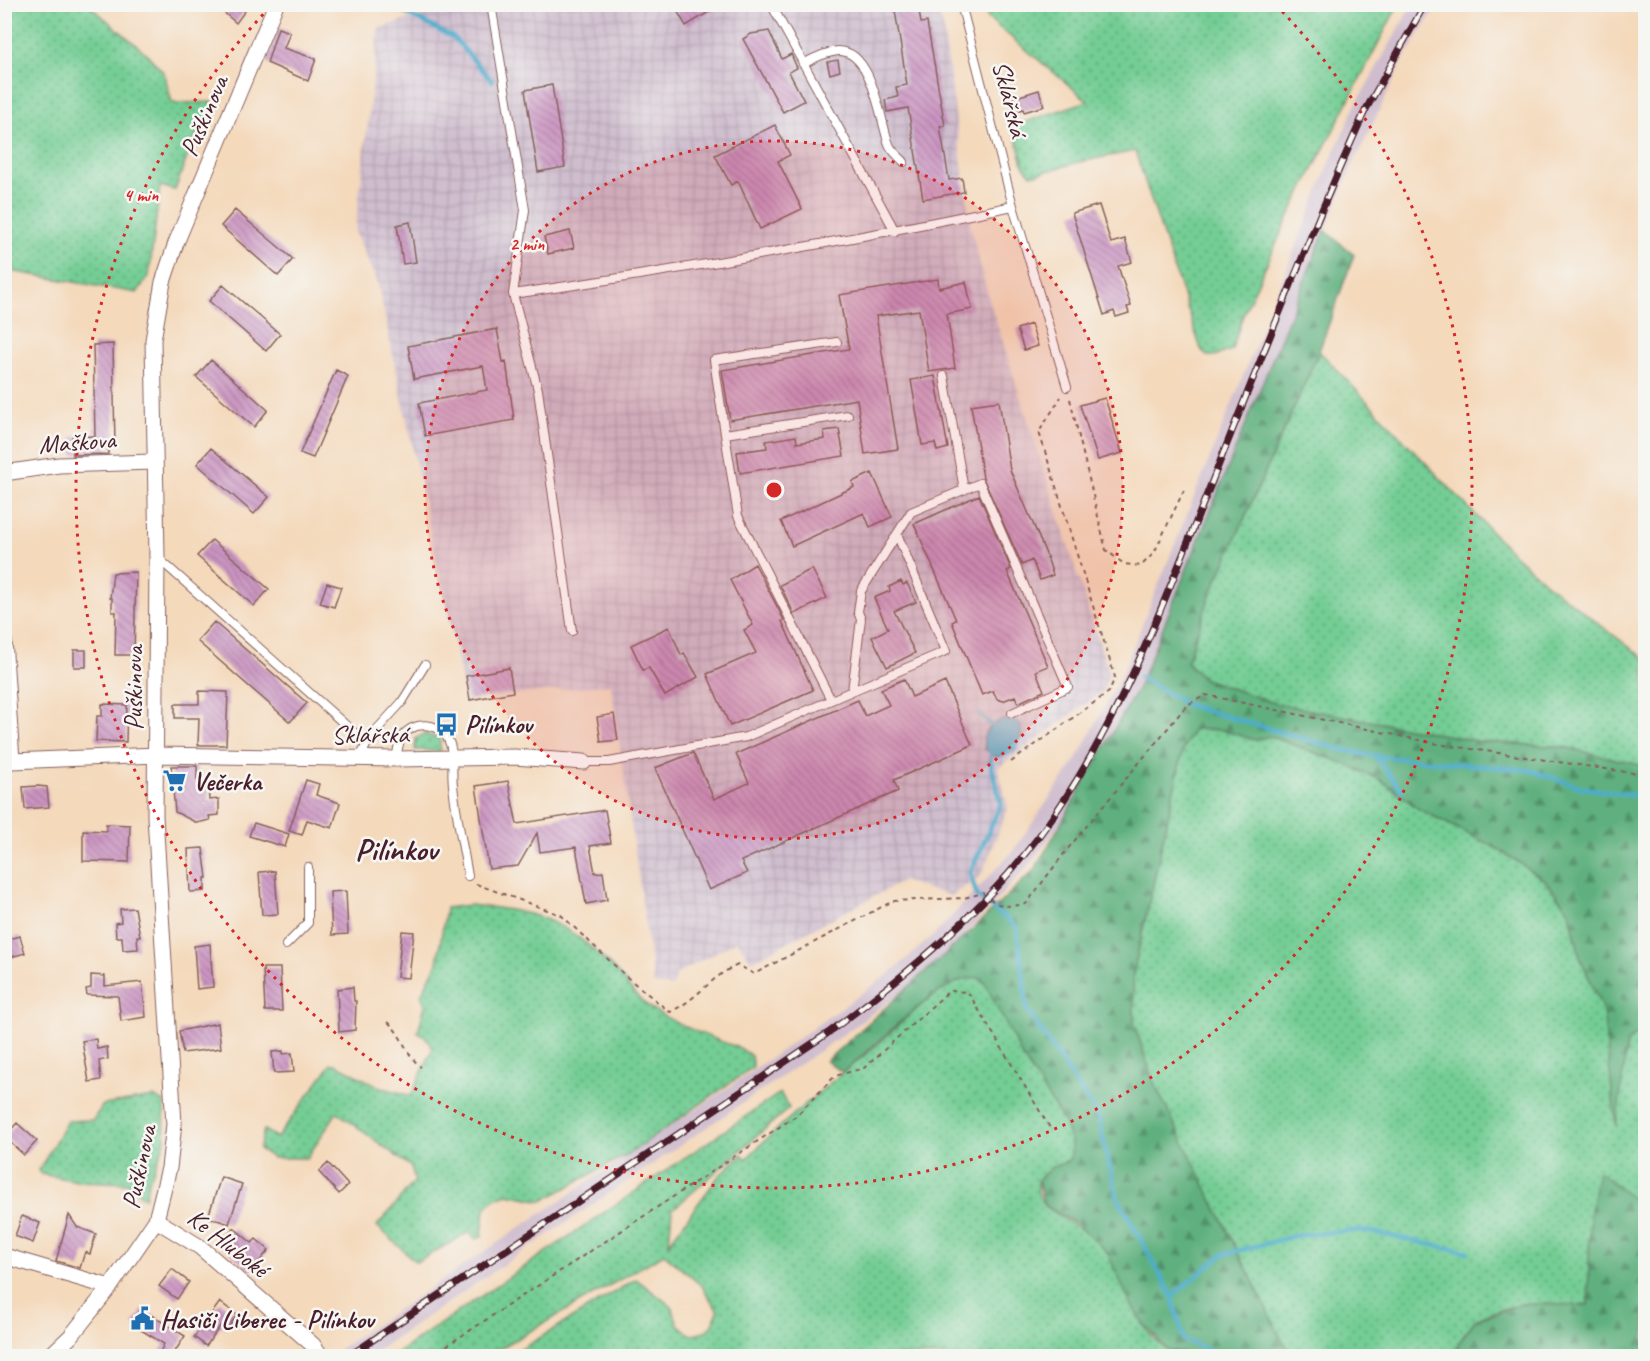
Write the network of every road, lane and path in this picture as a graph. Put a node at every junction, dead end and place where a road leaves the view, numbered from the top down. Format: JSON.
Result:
{"nodes":[{"id":1,"x":276,"y":4,"type":"edge"},
{"id":2,"x":490,"y":4,"type":"edge"},
{"id":3,"x":771,"y":4,"type":"edge"},
{"id":4,"x":961,"y":4,"type":"edge"},
{"id":5,"x":803,"y":64,"type":"junction"},
{"id":6,"x":904,"y":162,"type":"dead end"},
{"id":7,"x":1013,"y":206,"type":"junction"},
{"id":8,"x":895,"y":231,"type":"junction"},
{"id":9,"x":513,"y":294,"type":"junction"},
{"id":10,"x":837,"y":342,"type":"dead end"},
{"id":11,"x":944,"y":376,"type":"dead end"},
{"id":12,"x":1067,"y":387,"type":"junction"},
{"id":13,"x":848,"y":415,"type":"dead end"},
{"id":14,"x":725,"y":434,"type":"junction"},
{"id":15,"x":153,"y":462,"type":"junction"},
{"id":16,"x":4,"y":473,"type":"edge"},
{"id":17,"x":964,"y":490,"type":"junction"},
{"id":18,"x":1184,"y":490,"type":"dead end"},
{"id":19,"x":897,"y":534,"type":"junction"},
{"id":20,"x":157,"y":556,"type":"junction"},
{"id":21,"x":572,"y":631,"type":"dead end"},
{"id":22,"x":4,"y":640,"type":"edge"},
{"id":23,"x":425,"y":665,"type":"dead end"},
{"id":24,"x":852,"y":691,"type":"junction"},
{"id":25,"x":831,"y":700,"type":"junction"},
{"id":26,"x":1012,"y":713,"type":"dead end"},
{"id":27,"x":367,"y":744,"type":"junction"},
{"id":28,"x":157,"y":755,"type":"junction"},
{"id":29,"x":452,"y":757,"type":"junction"},
{"id":30,"x":360,"y":759,"type":"junction"},
{"id":31,"x":397,"y":759,"type":"junction"},
{"id":32,"x":8,"y":762,"type":"edge"},
{"id":33,"x":584,"y":762,"type":"joint"},
{"id":34,"x":1011,"y":762,"type":"dead end"},
{"id":35,"x":1646,"y":775,"type":"edge"},
{"id":36,"x":308,"y":867,"type":"dead end"},
{"id":37,"x":468,"y":876,"type":"joint"},
{"id":38,"x":286,"y":945,"type":"dead end"},
{"id":39,"x":388,"y":1022,"type":"dead end"},
{"id":40,"x":421,"y":1067,"type":"dead end"},
{"id":41,"x":1050,"y":1128,"type":"dead end"},
{"id":42,"x":156,"y":1220,"type":"junction"},
{"id":43,"x":4,"y":1256,"type":"edge"},
{"id":44,"x":110,"y":1287,"type":"junction"},
{"id":45,"x":317,"y":1351,"type":"edge"},
{"id":46,"x":50,"y":1356,"type":"edge"},
{"id":47,"x":431,"y":1356,"type":"edge"}],
"edges":[{"from":1,"to":15,"type":"street","name":"Puškinova"},
{"from":2,"to":9,"type":"lane"},
{"from":3,"to":5,"type":"lane"},
{"from":4,"to":7,"type":"lane","name":"Sklářská"},
{"from":5,"to":6,"type":"lane"},
{"from":5,"to":8,"type":"lane"},
{"from":7,"to":8,"type":"lane"},
{"from":7,"to":12,"type":"lane","name":"Sklářská"},
{"from":8,"to":9,"type":"lane"},
{"from":9,"to":21,"type":"lane"},
{"from":10,"to":14,"type":"lane"},
{"from":11,"to":17,"type":"lane"},
{"from":12,"to":18,"type":"path"},
{"from":12,"to":34,"type":"path"},
{"from":13,"to":14,"type":"lane"},
{"from":14,"to":25,"type":"lane"},
{"from":15,"to":16,"type":"street","name":"Maškova"},
{"from":15,"to":20,"type":"street","name":"Puškinova"},
{"from":17,"to":19,"type":"lane"},
{"from":17,"to":26,"type":"lane"},
{"from":19,"to":24,"type":"lane"},
{"from":19,"to":24,"type":"lane"},
{"from":20,"to":27,"type":"lane"},
{"from":20,"to":28,"type":"street","name":"Puškinova"},
{"from":22,"to":32,"type":"street"},
{"from":23,"to":27,"type":"lane"},
{"from":24,"to":25,"type":"lane"},
{"from":25,"to":33,"type":"lane"},
{"from":27,"to":30,"type":"lane"},
{"from":28,"to":30,"type":"street","name":"Sklářská"},
{"from":28,"to":32,"type":"street"},
{"from":28,"to":42,"type":"street","name":"Puškinova"},
{"from":29,"to":31,"type":"street","name":"Sklářská"},
{"from":29,"to":31,"type":"lane"},
{"from":29,"to":33,"type":"street","name":"Sklářská"},
{"from":29,"to":37,"type":"lane"},
{"from":30,"to":31,"type":"street","name":"Sklářská"},
{"from":35,"to":37,"type":"path"},
{"from":36,"to":38,"type":"lane"},
{"from":39,"to":40,"type":"path"},
{"from":41,"to":47,"type":"path"},
{"from":42,"to":44,"type":"street","name":"Puškinova"},
{"from":42,"to":45,"type":"street","name":"Ke Hluboké"},
{"from":43,"to":44,"type":"street"},
{"from":44,"to":46,"type":"street","name":"Puškinova"}]}
